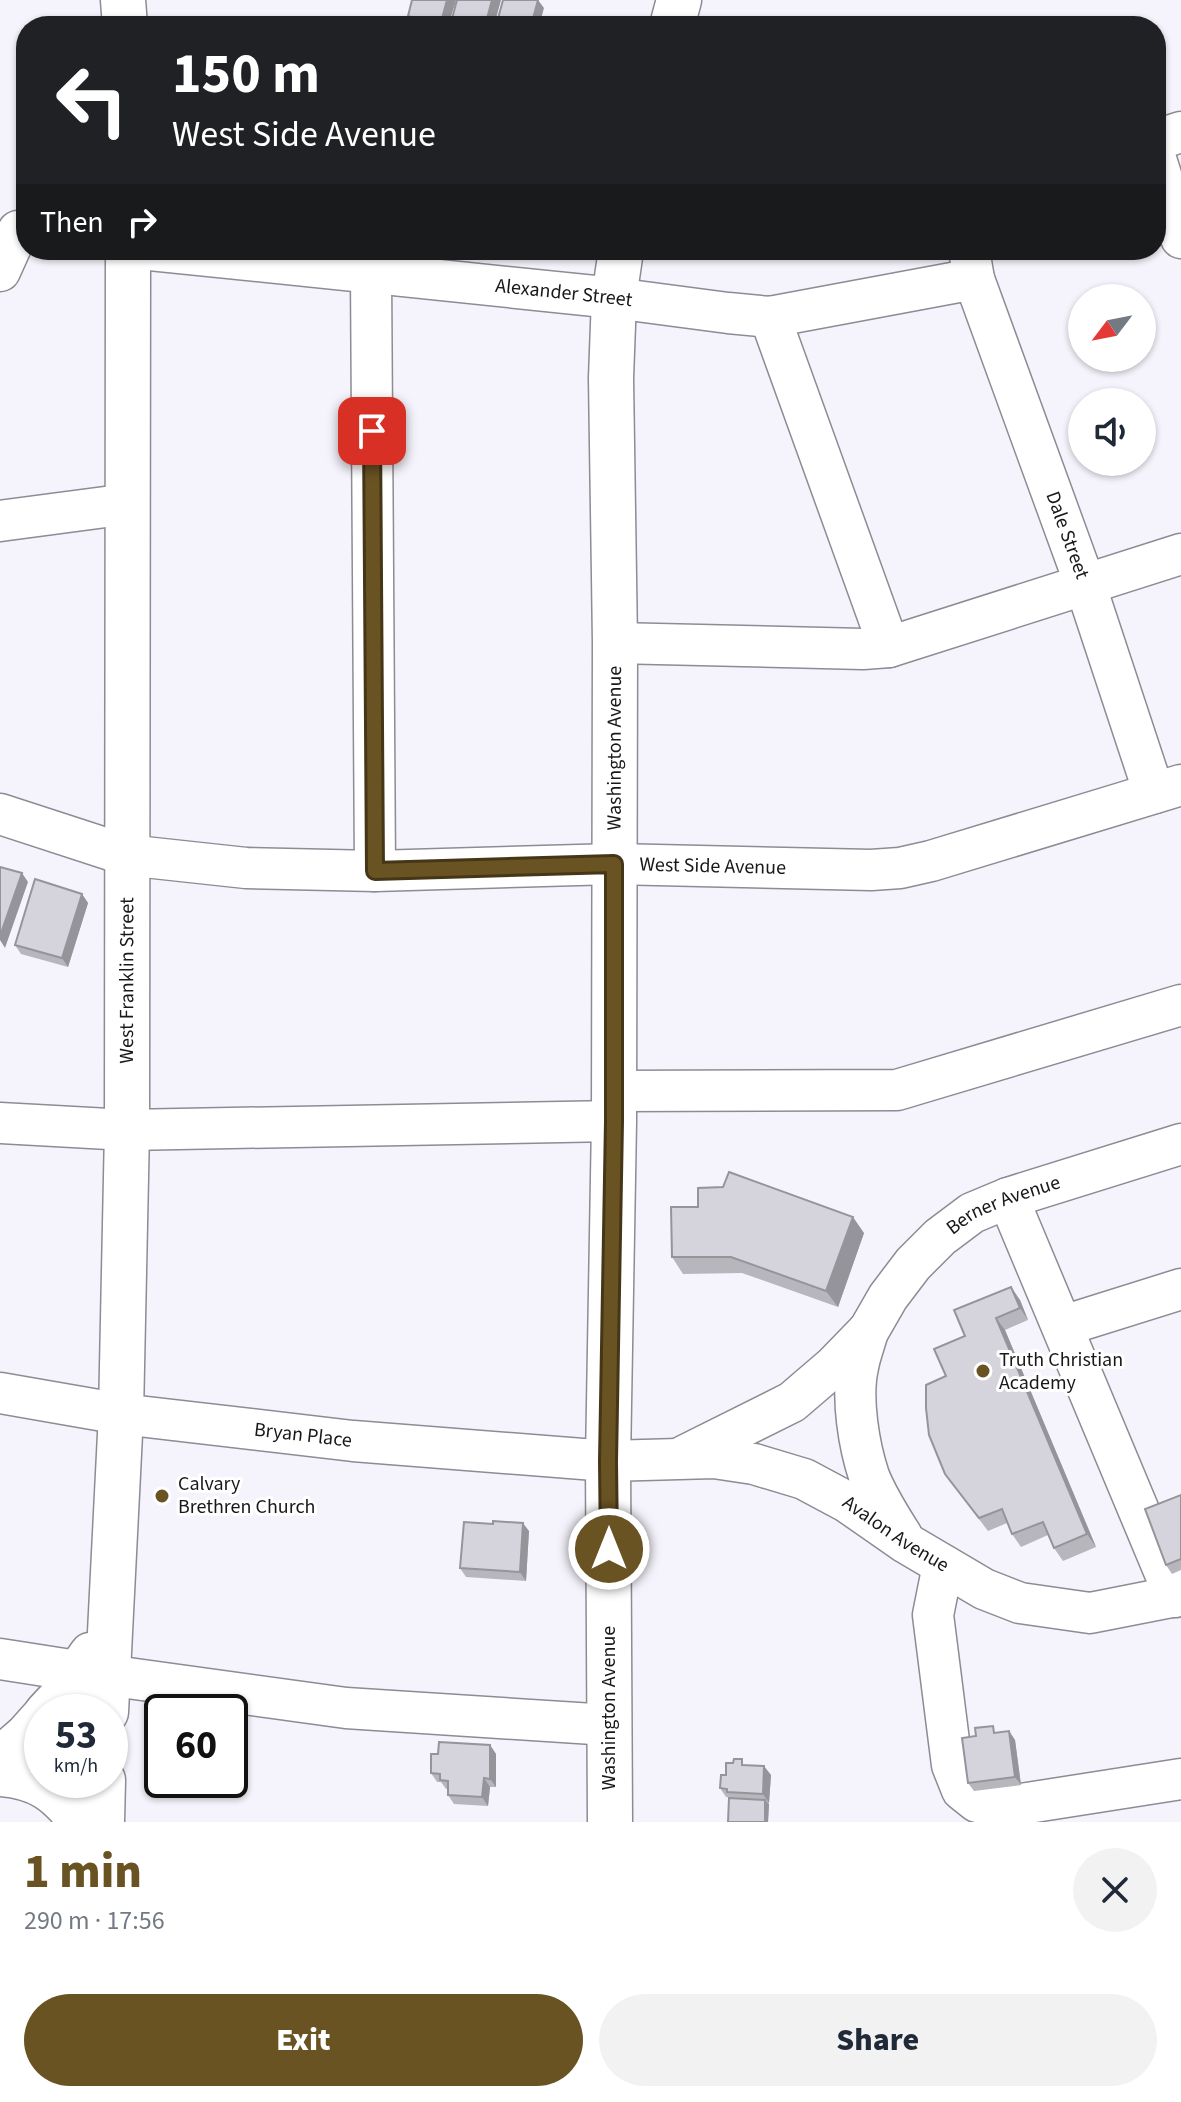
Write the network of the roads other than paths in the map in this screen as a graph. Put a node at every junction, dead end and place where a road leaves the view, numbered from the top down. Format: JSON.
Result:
{"nodes":[{"id":1,"x":1166,"y":191,"type":"edge"},
{"id":2,"x":15,"y":231,"type":"edge"},
{"id":3,"x":1181,"y":238,"type":"edge"},
{"id":4,"x":128,"y":260,"type":"edge"},
{"id":5,"x":246,"y":260,"type":"edge"},
{"id":6,"x":620,"y":260,"type":"edge"},
{"id":7,"x":972,"y":264,"type":"edge"},
{"id":8,"x":0,"y":271,"type":"edge"},
{"id":9,"x":371,"y":273,"type":"junction"},
{"id":10,"x":614,"y":298,"type":"junction"},
{"id":11,"x":770,"y":317,"type":"junction"},
{"id":12,"x":128,"y":504,"type":"junction"},
{"id":13,"x":0,"y":521,"type":"edge"},
{"id":14,"x":1181,"y":554,"type":"edge"},
{"id":15,"x":1085,"y":584,"type":"junction"},
{"id":16,"x":615,"y":643,"type":"junction"},
{"id":17,"x":889,"y":647,"type":"junction"},
{"id":18,"x":1168,"y":789,"type":"edge"},
{"id":19,"x":0,"y":814,"type":"edge"},
{"id":20,"x":126,"y":855,"type":"junction"},
{"id":21,"x":614,"y":864,"type":"junction"},
{"id":22,"x":375,"y":871,"type":"junction"},
{"id":23,"x":1181,"y":1005,"type":"edge"},
{"id":24,"x":614,"y":1106,"type":"junction"},
{"id":25,"x":0,"y":1123,"type":"edge"},
{"id":26,"x":127,"y":1130,"type":"junction"},
{"id":27,"x":1181,"y":1144,"type":"edge"},
{"id":28,"x":1008,"y":1198,"type":"junction"},
{"id":29,"x":1181,"y":1289,"type":"edge"},
{"id":30,"x":1063,"y":1326,"type":"junction"},
{"id":31,"x":869,"y":1330,"type":"junction"},
{"id":32,"x":811,"y":1384,"type":"junction"},
{"id":33,"x":0,"y":1393,"type":"edge"},
{"id":34,"x":121,"y":1414,"type":"junction"},
{"id":35,"x":860,"y":1440,"type":"junction"},
{"id":36,"x":677,"y":1460,"type":"junction"},
{"id":37,"x":608,"y":1461,"type":"junction"},
{"id":38,"x":906,"y":1543,"type":"junction"},
{"id":39,"x":943,"y":1565,"type":"junction"},
{"id":40,"x":1178,"y":1596,"type":"edge"},
{"id":41,"x":0,"y":1659,"type":"edge"},
{"id":42,"x":97,"y":1686,"type":"edge"},
{"id":43,"x":609,"y":1725,"type":"junction"},
{"id":44,"x":24,"y":1734,"type":"edge"},
{"id":45,"x":0,"y":1757,"type":"edge"},
{"id":46,"x":0,"y":1776,"type":"edge"},
{"id":47,"x":1181,"y":1779,"type":"edge"},
{"id":48,"x":103,"y":1798,"type":"edge"},
{"id":49,"x":79,"y":1822,"type":"edge"},
{"id":50,"x":102,"y":1822,"type":"edge"},
{"id":51,"x":610,"y":1822,"type":"edge"}],
"edges":[{"from":1,"to":3,"type":"street"},
{"from":2,"to":8,"type":"street"},
{"from":4,"to":12,"type":"main road","name":"West Franklin Street"},
{"from":5,"to":9,"type":"street","name":"Alexander Street"},
{"from":6,"to":10,"type":"main road","name":"Washington Avenue"},
{"from":7,"to":11,"type":"street","name":"Alexander Street"},
{"from":7,"to":15,"type":"street","name":"Dale Street"},
{"from":9,"to":10,"type":"street","name":"Alexander Street"},
{"from":9,"to":22,"type":"street"},
{"from":10,"to":11,"type":"street","name":"Alexander Street"},
{"from":10,"to":16,"type":"main road","name":"Washington Avenue"},
{"from":11,"to":17,"type":"street"},
{"from":12,"to":13,"type":"street"},
{"from":12,"to":20,"type":"main road","name":"West Franklin Street"},
{"from":14,"to":15,"type":"street"},
{"from":15,"to":17,"type":"street"},
{"from":15,"to":18,"type":"street","name":"Dale Street"},
{"from":16,"to":17,"type":"street"},
{"from":16,"to":21,"type":"main road","name":"Washington Avenue"},
{"from":18,"to":21,"type":"street","name":"West Side Avenue"},
{"from":19,"to":20,"type":"street","name":"West Side Avenue"},
{"from":20,"to":22,"type":"street","name":"West Side Avenue"},
{"from":20,"to":26,"type":"main road","name":"West Franklin Street"},
{"from":21,"to":22,"type":"street","name":"West Side Avenue"},
{"from":21,"to":24,"type":"main road","name":"Washington Avenue"},
{"from":23,"to":24,"type":"street"},
{"from":24,"to":26,"type":"street"},
{"from":24,"to":37,"type":"main road","name":"Washington Avenue"},
{"from":25,"to":26,"type":"street"},
{"from":26,"to":34,"type":"main road","name":"West Franklin Street"},
{"from":27,"to":28,"type":"street","name":"Berner Avenue"},
{"from":28,"to":30,"type":"street"},
{"from":28,"to":31,"type":"street","name":"Berner Avenue"},
{"from":29,"to":30,"type":"street"},
{"from":30,"to":40,"type":"street"},
{"from":31,"to":32,"type":"street","name":"Berner Avenue"},
{"from":31,"to":35,"type":"street","name":"Berner Avenue"},
{"from":32,"to":35,"type":"street"},
{"from":32,"to":36,"type":"street","name":"Berner Avenue"},
{"from":33,"to":34,"type":"street","name":"Bryan Place"},
{"from":34,"to":37,"type":"street","name":"Bryan Place"},
{"from":34,"to":42,"type":"main road","name":"West Franklin Street"},
{"from":35,"to":38,"type":"street","name":"Berner Avenue"},
{"from":36,"to":37,"type":"street","name":"Avalon Avenue"},
{"from":36,"to":38,"type":"street","name":"Avalon Avenue"},
{"from":37,"to":43,"type":"main road","name":"Washington Avenue"},
{"from":38,"to":39,"type":"street","name":"Avalon Avenue"},
{"from":39,"to":40,"type":"street","name":"Avalon Avenue"},
{"from":39,"to":47,"type":"street"},
{"from":41,"to":42,"type":"street"},
{"from":42,"to":43,"type":"street"},
{"from":43,"to":51,"type":"main road","name":"Washington Avenue"},
{"from":44,"to":45,"type":"street"},
{"from":46,"to":49,"type":"street"},
{"from":48,"to":50,"type":"main road"}]}
